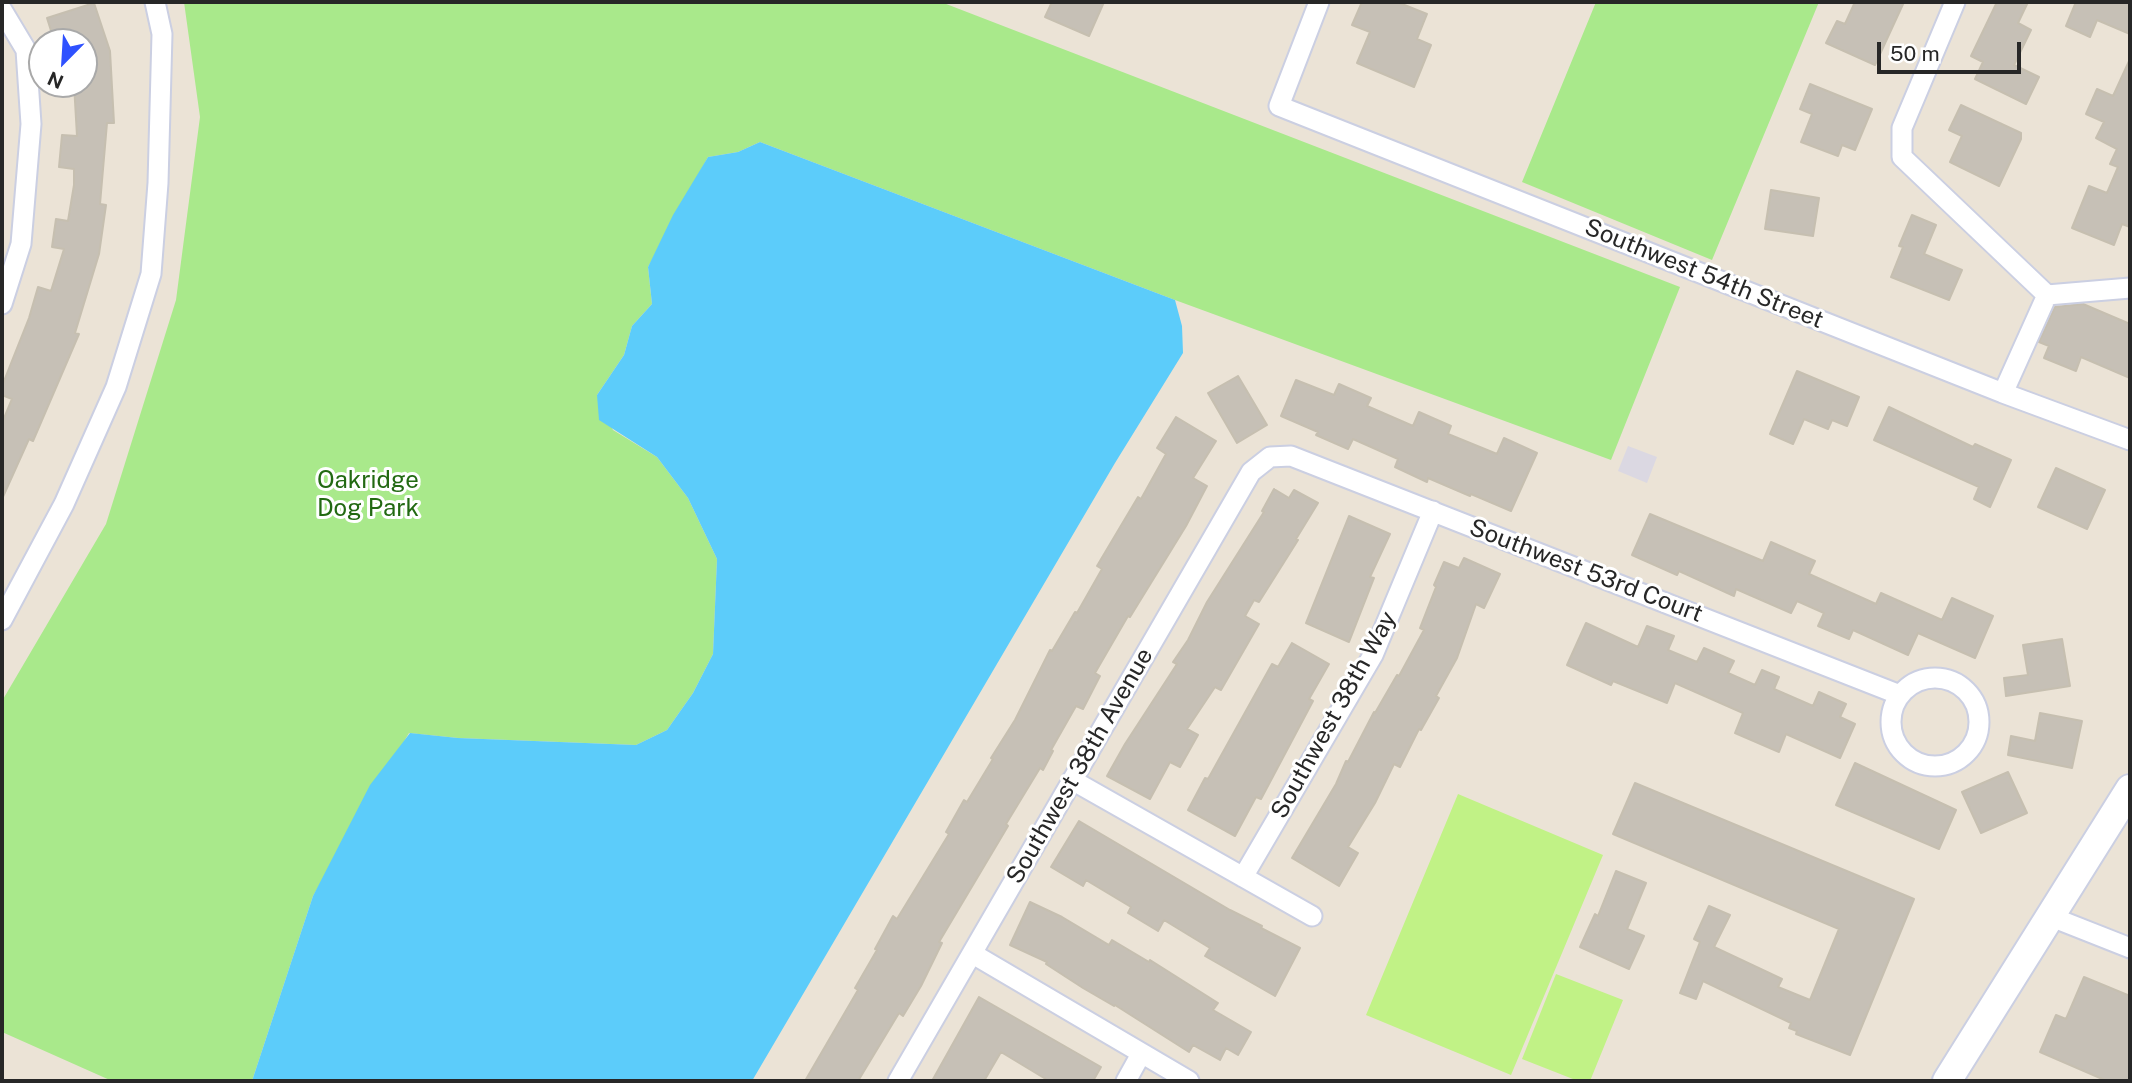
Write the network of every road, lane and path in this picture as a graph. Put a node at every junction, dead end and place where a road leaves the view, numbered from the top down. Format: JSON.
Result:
{"nodes":[{"id":1,"x":155,"y":2,"type":"edge"},
{"id":2,"x":1319,"y":2,"type":"edge"},
{"id":3,"x":1955,"y":2,"type":"edge"},
{"id":4,"x":7,"y":17,"type":"edge"},
{"id":5,"x":2130,"y":288,"type":"edge"},
{"id":6,"x":2047,"y":295,"type":"junction"},
{"id":7,"x":2,"y":304,"type":"edge"},
{"id":8,"x":2003,"y":393,"type":"junction"},
{"id":9,"x":2130,"y":440,"type":"edge"},
{"id":10,"x":1270,"y":457,"type":"joint"},
{"id":11,"x":1433,"y":512,"type":"junction"},
{"id":12,"x":2,"y":620,"type":"edge"},
{"id":13,"x":1900,"y":695,"type":"junction"},
{"id":14,"x":1072,"y":780,"type":"junction"},
{"id":15,"x":2127,"y":801,"type":"edge"},
{"id":16,"x":1243,"y":877,"type":"junction"},
{"id":17,"x":1312,"y":916,"type":"dead end"},
{"id":18,"x":2049,"y":916,"type":"junction"},
{"id":19,"x":2130,"y":948,"type":"edge"},
{"id":20,"x":972,"y":954,"type":"junction"},
{"id":21,"x":1141,"y":1054,"type":"junction"},
{"id":22,"x":898,"y":1081,"type":"edge"},
{"id":23,"x":1126,"y":1081,"type":"edge"},
{"id":24,"x":1189,"y":1081,"type":"edge"},
{"id":25,"x":1947,"y":1081,"type":"edge"}],
"edges":[{"from":1,"to":12,"type":"street"},
{"from":2,"to":8,"type":"street","name":"Southwest 54th Street"},
{"from":3,"to":6,"type":"street"},
{"from":4,"to":7,"type":"street"},
{"from":5,"to":6,"type":"street"},
{"from":6,"to":8,"type":"street"},
{"from":8,"to":9,"type":"street","name":"Southwest 54th Street"},
{"from":10,"to":11,"type":"street","name":"Southwest 53rd Court"},
{"from":10,"to":14,"type":"street","name":"Southwest 38th Avenue"},
{"from":11,"to":13,"type":"street","name":"Southwest 53rd Court"},
{"from":11,"to":16,"type":"street","name":"Southwest 38th Way"},
{"from":13,"to":13,"type":"street"},
{"from":14,"to":16,"type":"street"},
{"from":14,"to":20,"type":"street","name":"Southwest 38th Avenue"},
{"from":15,"to":18,"type":"street"},
{"from":16,"to":17,"type":"street"},
{"from":18,"to":19,"type":"street"},
{"from":18,"to":25,"type":"street"},
{"from":20,"to":21,"type":"street"},
{"from":20,"to":22,"type":"street","name":"Southwest 38th Avenue"},
{"from":21,"to":23,"type":"street"},
{"from":21,"to":24,"type":"street"}]}
